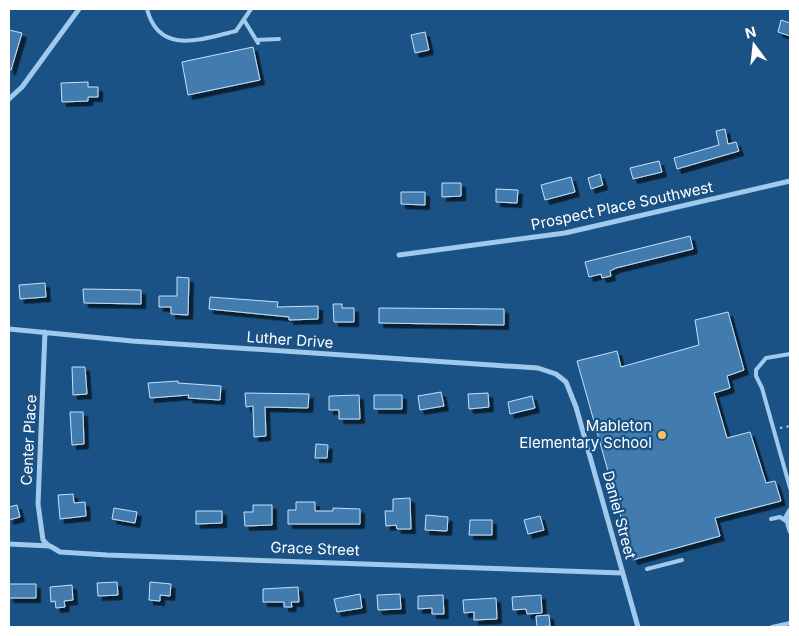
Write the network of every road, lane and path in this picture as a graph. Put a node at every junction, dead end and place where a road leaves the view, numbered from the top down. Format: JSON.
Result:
{"nodes":[{"id":1,"x":79,"y":9,"type":"edge"},
{"id":2,"x":147,"y":9,"type":"edge"},
{"id":3,"x":251,"y":9,"type":"edge"},
{"id":4,"x":244,"y":20,"type":"junction"},
{"id":5,"x":279,"y":39,"type":"dead end"},
{"id":6,"x":9,"y":99,"type":"edge"},
{"id":7,"x":790,"y":181,"type":"edge"},
{"id":8,"x":399,"y":256,"type":"dead end"},
{"id":9,"x":9,"y":329,"type":"edge"},
{"id":10,"x":45,"y":332,"type":"junction"},
{"id":11,"x":790,"y":354,"type":"edge"},
{"id":12,"x":566,"y":382,"type":"joint"},
{"id":13,"x":790,"y":488,"type":"edge"},
{"id":14,"x":790,"y":510,"type":"edge"},
{"id":15,"x":771,"y":519,"type":"dead end"},
{"id":16,"x":786,"y":519,"type":"junction"},
{"id":17,"x":790,"y":531,"type":"edge"},
{"id":18,"x":9,"y":544,"type":"edge"},
{"id":19,"x":50,"y":546,"type":"junction"},
{"id":20,"x":682,"y":560,"type":"dead end"},
{"id":21,"x":647,"y":569,"type":"dead end"},
{"id":22,"x":622,"y":573,"type":"junction"},
{"id":23,"x":790,"y":623,"type":"edge"},
{"id":24,"x":638,"y":627,"type":"edge"},
{"id":25,"x":772,"y":627,"type":"edge"}],
"edges":[{"from":1,"to":6,"type":"street"},
{"from":2,"to":4,"type":"lane"},
{"from":3,"to":4,"type":"lane"},
{"from":4,"to":5,"type":"lane"},
{"from":7,"to":8,"type":"street","name":"Prospect Place Southwest"},
{"from":9,"to":10,"type":"street","name":"Luther Drive"},
{"from":10,"to":12,"type":"street","name":"Luther Drive"},
{"from":10,"to":19,"type":"street","name":"Center Place"},
{"from":11,"to":13,"type":"lane"},
{"from":12,"to":22,"type":"street","name":"Daniel Street"},
{"from":14,"to":16,"type":"street"},
{"from":15,"to":16,"type":"lane"},
{"from":16,"to":17,"type":"street"},
{"from":18,"to":19,"type":"street","name":"Grace Street"},
{"from":19,"to":22,"type":"street","name":"Grace Street"},
{"from":20,"to":21,"type":"lane"},
{"from":22,"to":24,"type":"street","name":"Daniel Street"},
{"from":23,"to":25,"type":"lane"}]}
